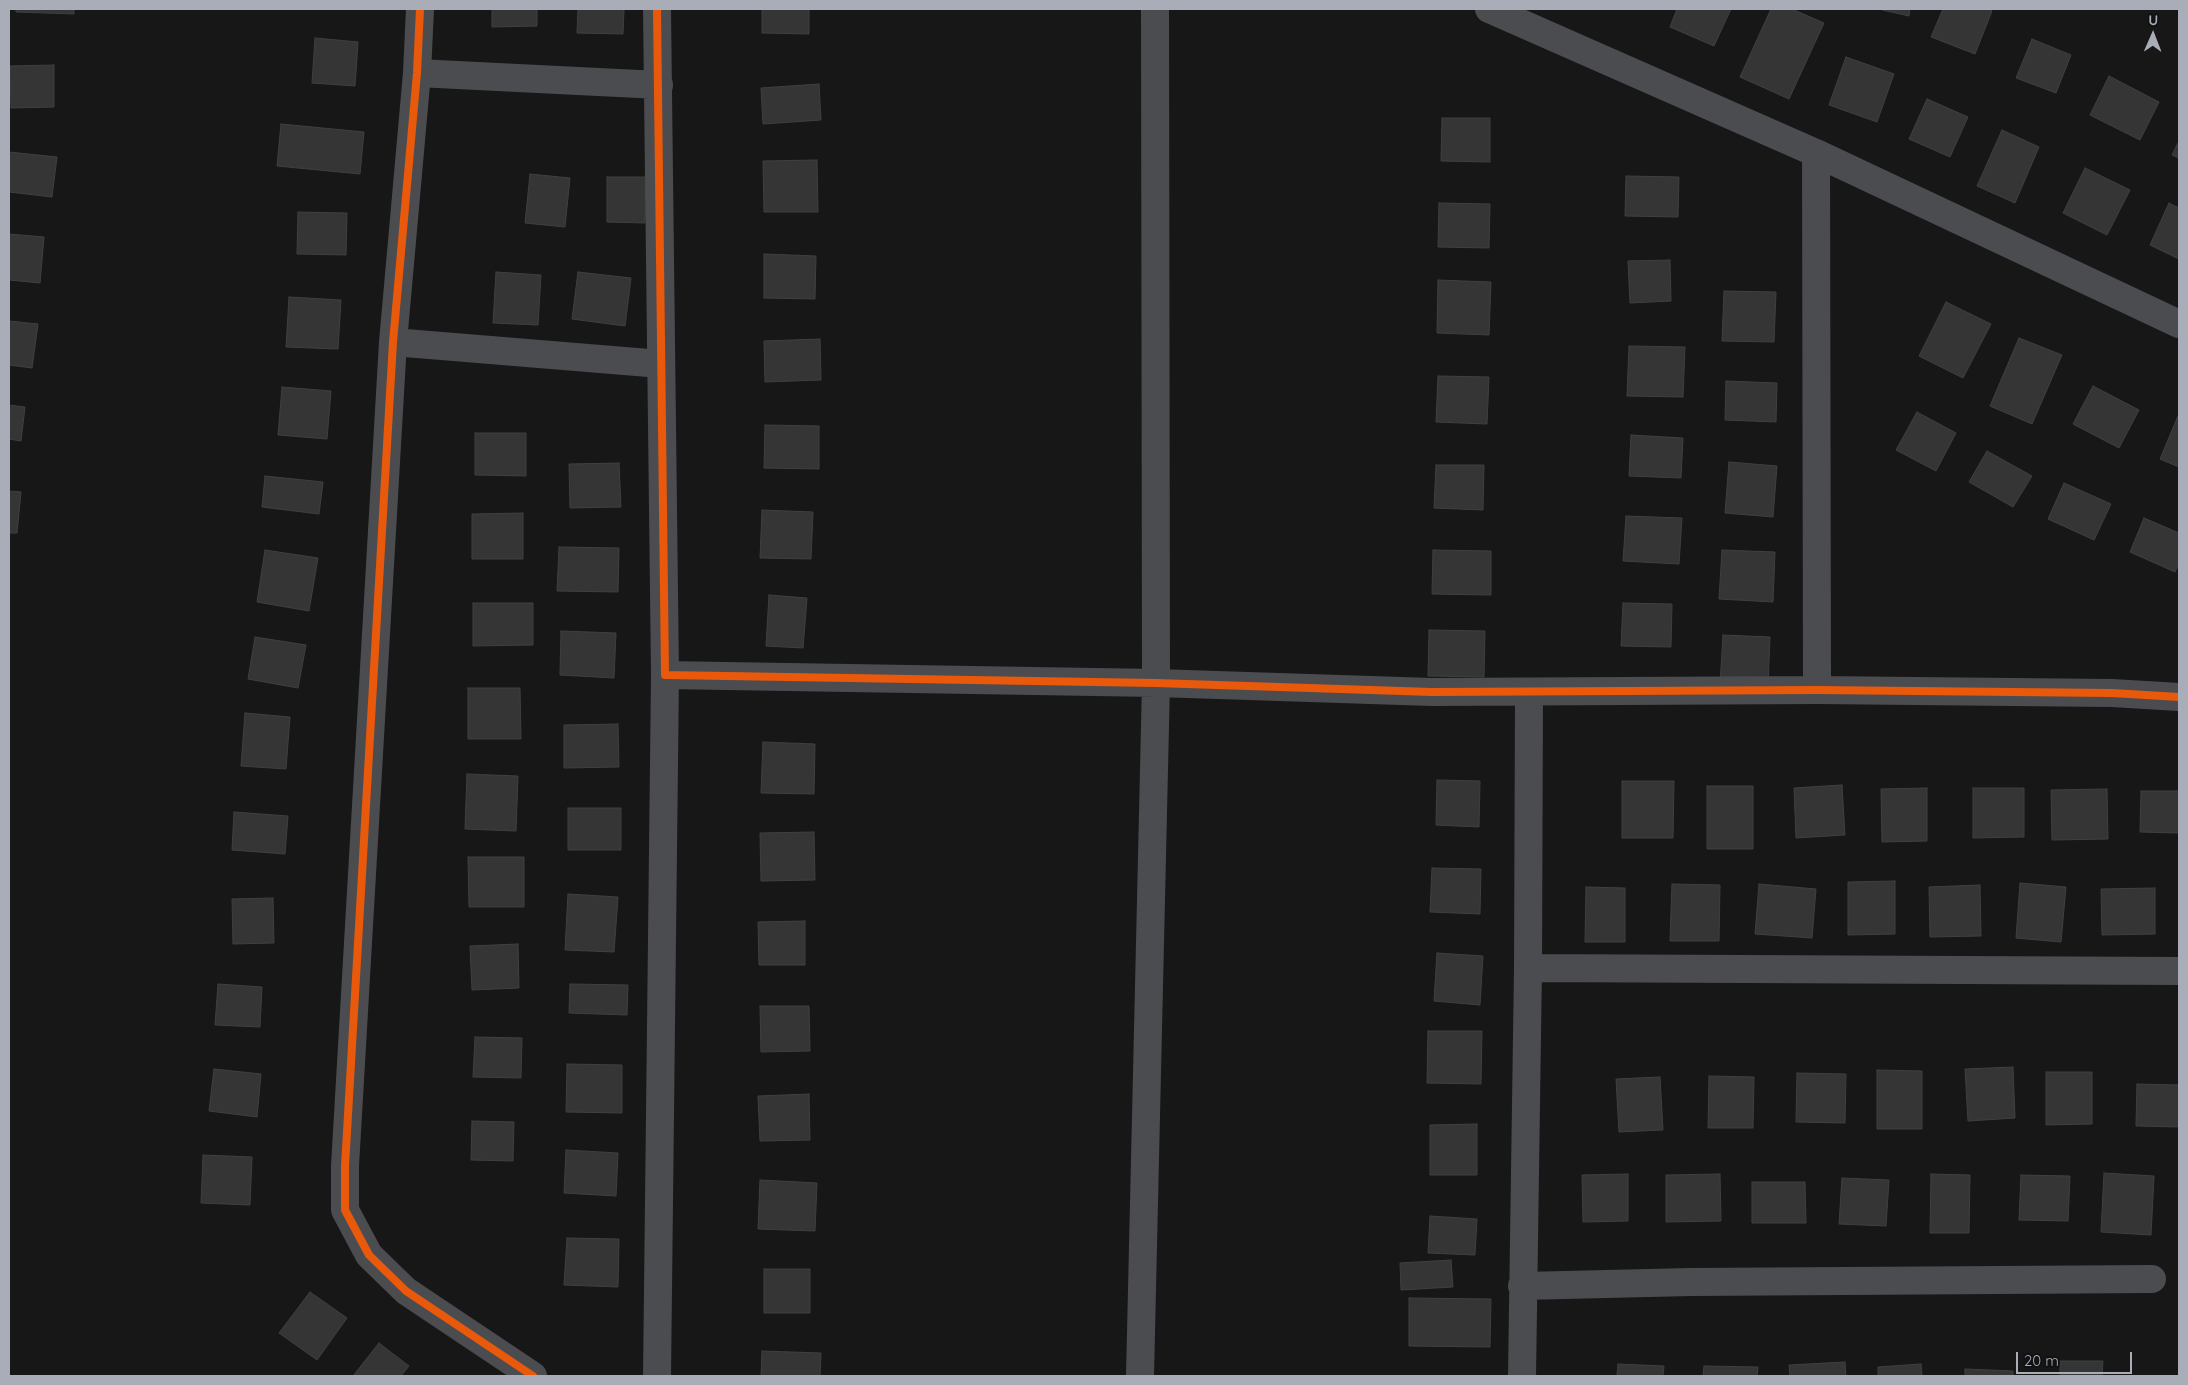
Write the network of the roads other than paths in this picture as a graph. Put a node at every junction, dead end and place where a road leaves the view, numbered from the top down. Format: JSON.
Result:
{"nodes":[{"id":1,"x":420,"y":9,"type":"edge"},
{"id":2,"x":657,"y":9,"type":"edge"},
{"id":3,"x":1155,"y":9,"type":"edge"},
{"id":4,"x":1489,"y":9,"type":"edge"},
{"id":5,"x":417,"y":73,"type":"junction"},
{"id":6,"x":659,"y":85,"type":"junction"},
{"id":7,"x":1816,"y":153,"type":"junction"},
{"id":8,"x":2179,"y":324,"type":"edge"},
{"id":9,"x":393,"y":342,"type":"junction"},
{"id":10,"x":660,"y":364,"type":"junction"},
{"id":11,"x":665,"y":675,"type":"junction"},
{"id":12,"x":1156,"y":682,"type":"junction"},
{"id":13,"x":1817,"y":690,"type":"junction"},
{"id":14,"x":1529,"y":692,"type":"junction"},
{"id":15,"x":2179,"y":697,"type":"edge"},
{"id":16,"x":1528,"y":968,"type":"junction"},
{"id":17,"x":2179,"y":971,"type":"edge"},
{"id":18,"x":2152,"y":1279,"type":"dead end"},
{"id":19,"x":1522,"y":1286,"type":"junction"},
{"id":20,"x":533,"y":1376,"type":"edge"},
{"id":21,"x":657,"y":1376,"type":"edge"},
{"id":22,"x":1140,"y":1376,"type":"edge"},
{"id":23,"x":1522,"y":1376,"type":"edge"}],
"edges":[{"from":1,"to":5,"type":"street"},
{"from":2,"to":6,"type":"street"},
{"from":3,"to":12,"type":"street"},
{"from":4,"to":7,"type":"street"},
{"from":5,"to":6,"type":"street"},
{"from":5,"to":9,"type":"street"},
{"from":6,"to":10,"type":"street"},
{"from":7,"to":8,"type":"street"},
{"from":7,"to":13,"type":"street"},
{"from":9,"to":10,"type":"street"},
{"from":9,"to":20,"type":"street"},
{"from":10,"to":11,"type":"street"},
{"from":11,"to":12,"type":"street"},
{"from":11,"to":21,"type":"street"},
{"from":12,"to":14,"type":"street"},
{"from":12,"to":22,"type":"street"},
{"from":13,"to":14,"type":"street"},
{"from":13,"to":15,"type":"street"},
{"from":14,"to":16,"type":"street"},
{"from":16,"to":17,"type":"street"},
{"from":16,"to":19,"type":"street"},
{"from":18,"to":19,"type":"street"},
{"from":19,"to":23,"type":"street"}]}
